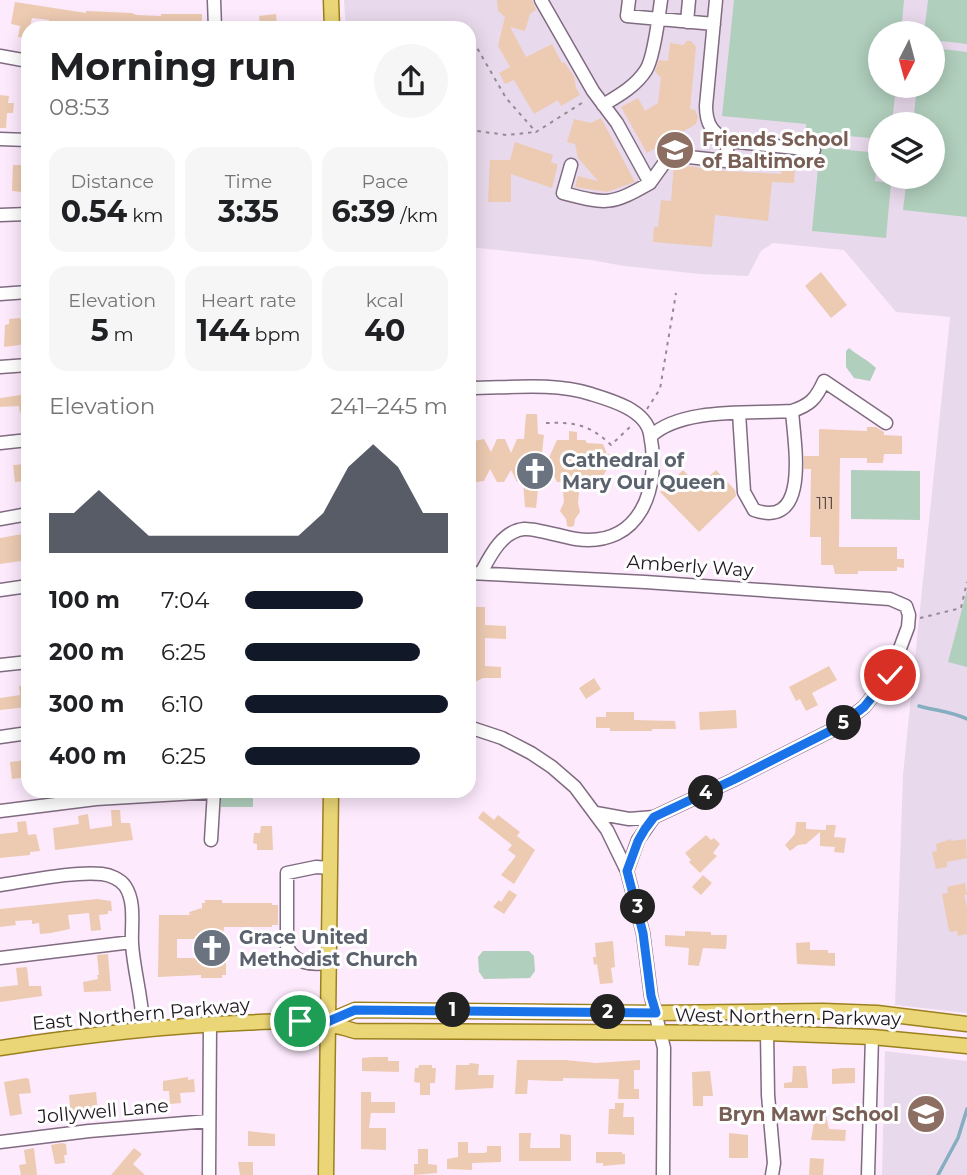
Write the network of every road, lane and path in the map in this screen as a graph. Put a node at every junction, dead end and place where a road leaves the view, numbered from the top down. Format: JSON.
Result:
{"nodes":[{"id":1,"x":214,"y":0,"type":"edge"},
{"id":2,"x":331,"y":0,"type":"edge"},
{"id":3,"x":541,"y":0,"type":"edge"},
{"id":4,"x":629,"y":0,"type":"edge"},
{"id":5,"x":661,"y":0,"type":"edge"},
{"id":6,"x":689,"y":0,"type":"edge"},
{"id":7,"x":716,"y":0,"type":"edge"},
{"id":8,"x":659,"y":19,"type":"junction"},
{"id":9,"x":215,"y":21,"type":"edge"},
{"id":10,"x":332,"y":21,"type":"edge"},
{"id":11,"x":687,"y":22,"type":"junction"},
{"id":12,"x":714,"y":24,"type":"junction"},
{"id":13,"x":476,"y":46,"type":"edge"},
{"id":14,"x":0,"y":56,"type":"edge"},
{"id":15,"x":21,"y":60,"type":"edge"},
{"id":16,"x":599,"y":100,"type":"junction"},
{"id":17,"x":476,"y":132,"type":"edge"},
{"id":18,"x":536,"y":132,"type":"junction"},
{"id":19,"x":0,"y":139,"type":"edge"},
{"id":20,"x":21,"y":140,"type":"edge"},
{"id":21,"x":728,"y":141,"type":"junction"},
{"id":22,"x":814,"y":150,"type":"dead end"},
{"id":23,"x":571,"y":165,"type":"dead end"},
{"id":24,"x":650,"y":183,"type":"junction"},
{"id":25,"x":21,"y":214,"type":"edge"},
{"id":26,"x":0,"y":215,"type":"edge"},
{"id":27,"x":21,"y":292,"type":"edge"},
{"id":28,"x":676,"y":293,"type":"dead end"},
{"id":29,"x":0,"y":294,"type":"edge"},
{"id":30,"x":21,"y":366,"type":"edge"},
{"id":31,"x":0,"y":367,"type":"edge"},
{"id":32,"x":476,"y":388,"type":"edge"},
{"id":33,"x":792,"y":411,"type":"junction"},
{"id":34,"x":739,"y":413,"type":"junction"},
{"id":35,"x":640,"y":417,"type":"junction"},
{"id":36,"x":546,"y":423,"type":"dead end"},
{"id":37,"x":886,"y":423,"type":"dead end"},
{"id":38,"x":651,"y":436,"type":"junction"},
{"id":39,"x":21,"y":441,"type":"edge"},
{"id":40,"x":0,"y":443,"type":"edge"},
{"id":41,"x":21,"y":515,"type":"edge"},
{"id":42,"x":0,"y":519,"type":"edge"},
{"id":43,"x":476,"y":572,"type":"edge"},
{"id":44,"x":476,"y":573,"type":"edge"},
{"id":45,"x":967,"y":582,"type":"edge"},
{"id":46,"x":21,"y":587,"type":"edge"},
{"id":47,"x":0,"y":590,"type":"edge"},
{"id":48,"x":908,"y":627,"type":"junction"},
{"id":49,"x":21,"y":663,"type":"edge"},
{"id":50,"x":0,"y":665,"type":"edge"},
{"id":51,"x":476,"y":729,"type":"edge"},
{"id":52,"x":21,"y":734,"type":"edge"},
{"id":53,"x":0,"y":737,"type":"edge"},
{"id":54,"x":113,"y":798,"type":"edge"},
{"id":55,"x":212,"y":798,"type":"edge"},
{"id":56,"x":331,"y":798,"type":"edge"},
{"id":57,"x":0,"y":811,"type":"edge"},
{"id":58,"x":596,"y":813,"type":"junction"},
{"id":59,"x":654,"y":817,"type":"junction"},
{"id":60,"x":211,"y":840,"type":"dead end"},
{"id":61,"x":330,"y":868,"type":"junction"},
{"id":62,"x":627,"y":871,"type":"junction"},
{"id":63,"x":0,"y":885,"type":"edge"},
{"id":64,"x":132,"y":942,"type":"junction"},
{"id":65,"x":0,"y":958,"type":"edge"},
{"id":66,"x":328,"y":963,"type":"junction"},
{"id":67,"x":656,"y":1013,"type":"junction"},
{"id":68,"x":327,"y":1022,"type":"junction"},
{"id":69,"x":210,"y":1024,"type":"junction"},
{"id":70,"x":967,"y":1024,"type":"edge"},
{"id":71,"x":143,"y":1030,"type":"junction"},
{"id":72,"x":767,"y":1033,"type":"junction"},
{"id":73,"x":661,"y":1034,"type":"junction"},
{"id":74,"x":872,"y":1037,"type":"junction"},
{"id":75,"x":967,"y":1046,"type":"edge"},
{"id":76,"x":0,"y":1048,"type":"edge"},
{"id":77,"x":209,"y":1121,"type":"junction"},
{"id":78,"x":0,"y":1142,"type":"edge"},
{"id":79,"x":774,"y":1174,"type":"edge"},
{"id":80,"x":209,"y":1175,"type":"edge"},
{"id":81,"x":326,"y":1175,"type":"edge"},
{"id":82,"x":663,"y":1175,"type":"edge"},
{"id":83,"x":868,"y":1175,"type":"edge"}],
"edges":[{"from":1,"to":9,"type":"street"},
{"from":2,"to":10,"type":"main road"},
{"from":3,"to":16,"type":"street"},
{"from":4,"to":8,"type":"street"},
{"from":5,"to":8,"type":"street"},
{"from":6,"to":11,"type":"street"},
{"from":7,"to":12,"type":"street"},
{"from":8,"to":11,"type":"street"},
{"from":8,"to":16,"type":"street"},
{"from":11,"to":12,"type":"street"},
{"from":12,"to":21,"type":"street"},
{"from":13,"to":18,"type":"path"},
{"from":14,"to":15,"type":"street"},
{"from":16,"to":18,"type":"path"},
{"from":16,"to":24,"type":"street"},
{"from":17,"to":18,"type":"path"},
{"from":19,"to":20,"type":"street"},
{"from":21,"to":22,"type":"street"},
{"from":21,"to":24,"type":"street"},
{"from":23,"to":24,"type":"street"},
{"from":25,"to":26,"type":"street"},
{"from":27,"to":29,"type":"street"},
{"from":28,"to":35,"type":"path"},
{"from":30,"to":31,"type":"street"},
{"from":32,"to":35,"type":"street"},
{"from":33,"to":34,"type":"street"},
{"from":33,"to":34,"type":"street"},
{"from":33,"to":37,"type":"street"},
{"from":34,"to":38,"type":"street"},
{"from":35,"to":36,"type":"path"},
{"from":35,"to":38,"type":"street"},
{"from":38,"to":43,"type":"street"},
{"from":39,"to":40,"type":"street"},
{"from":41,"to":42,"type":"street"},
{"from":44,"to":48,"type":"street","name":"Amberly Way"},
{"from":45,"to":48,"type":"path"},
{"from":46,"to":47,"type":"street"},
{"from":48,"to":59,"type":"street"},
{"from":49,"to":50,"type":"street"},
{"from":51,"to":58,"type":"street"},
{"from":52,"to":53,"type":"street"},
{"from":54,"to":57,"type":"street"},
{"from":55,"to":60,"type":"street"},
{"from":56,"to":61,"type":"main road"},
{"from":58,"to":59,"type":"street"},
{"from":58,"to":62,"type":"street"},
{"from":59,"to":62,"type":"street"},
{"from":61,"to":66,"type":"main road"},
{"from":61,"to":66,"type":"street"},
{"from":62,"to":67,"type":"street"},
{"from":63,"to":64,"type":"street"},
{"from":64,"to":65,"type":"street"},
{"from":64,"to":71,"type":"street"},
{"from":66,"to":68,"type":"main road"},
{"from":67,"to":68,"type":"main road","name":"West Northern Parkway"},
{"from":67,"to":70,"type":"main road","name":"West Northern Parkway"},
{"from":67,"to":73,"type":"street"},
{"from":68,"to":69,"type":"main road","name":"East Northern Parkway"},
{"from":68,"to":73,"type":"main road","name":"West Northern Parkway"},
{"from":68,"to":81,"type":"main road"},
{"from":69,"to":71,"type":"main road","name":"East Northern Parkway"},
{"from":69,"to":77,"type":"street"},
{"from":71,"to":76,"type":"main road","name":"East Northern Parkway"},
{"from":72,"to":73,"type":"main road","name":"West Northern Parkway"},
{"from":72,"to":74,"type":"main road","name":"West Northern Parkway"},
{"from":72,"to":79,"type":"street"},
{"from":73,"to":82,"type":"street"},
{"from":74,"to":75,"type":"main road","name":"West Northern Parkway"},
{"from":74,"to":83,"type":"street"},
{"from":77,"to":78,"type":"street","name":"Jollywell Lane"},
{"from":77,"to":80,"type":"street"}]}
